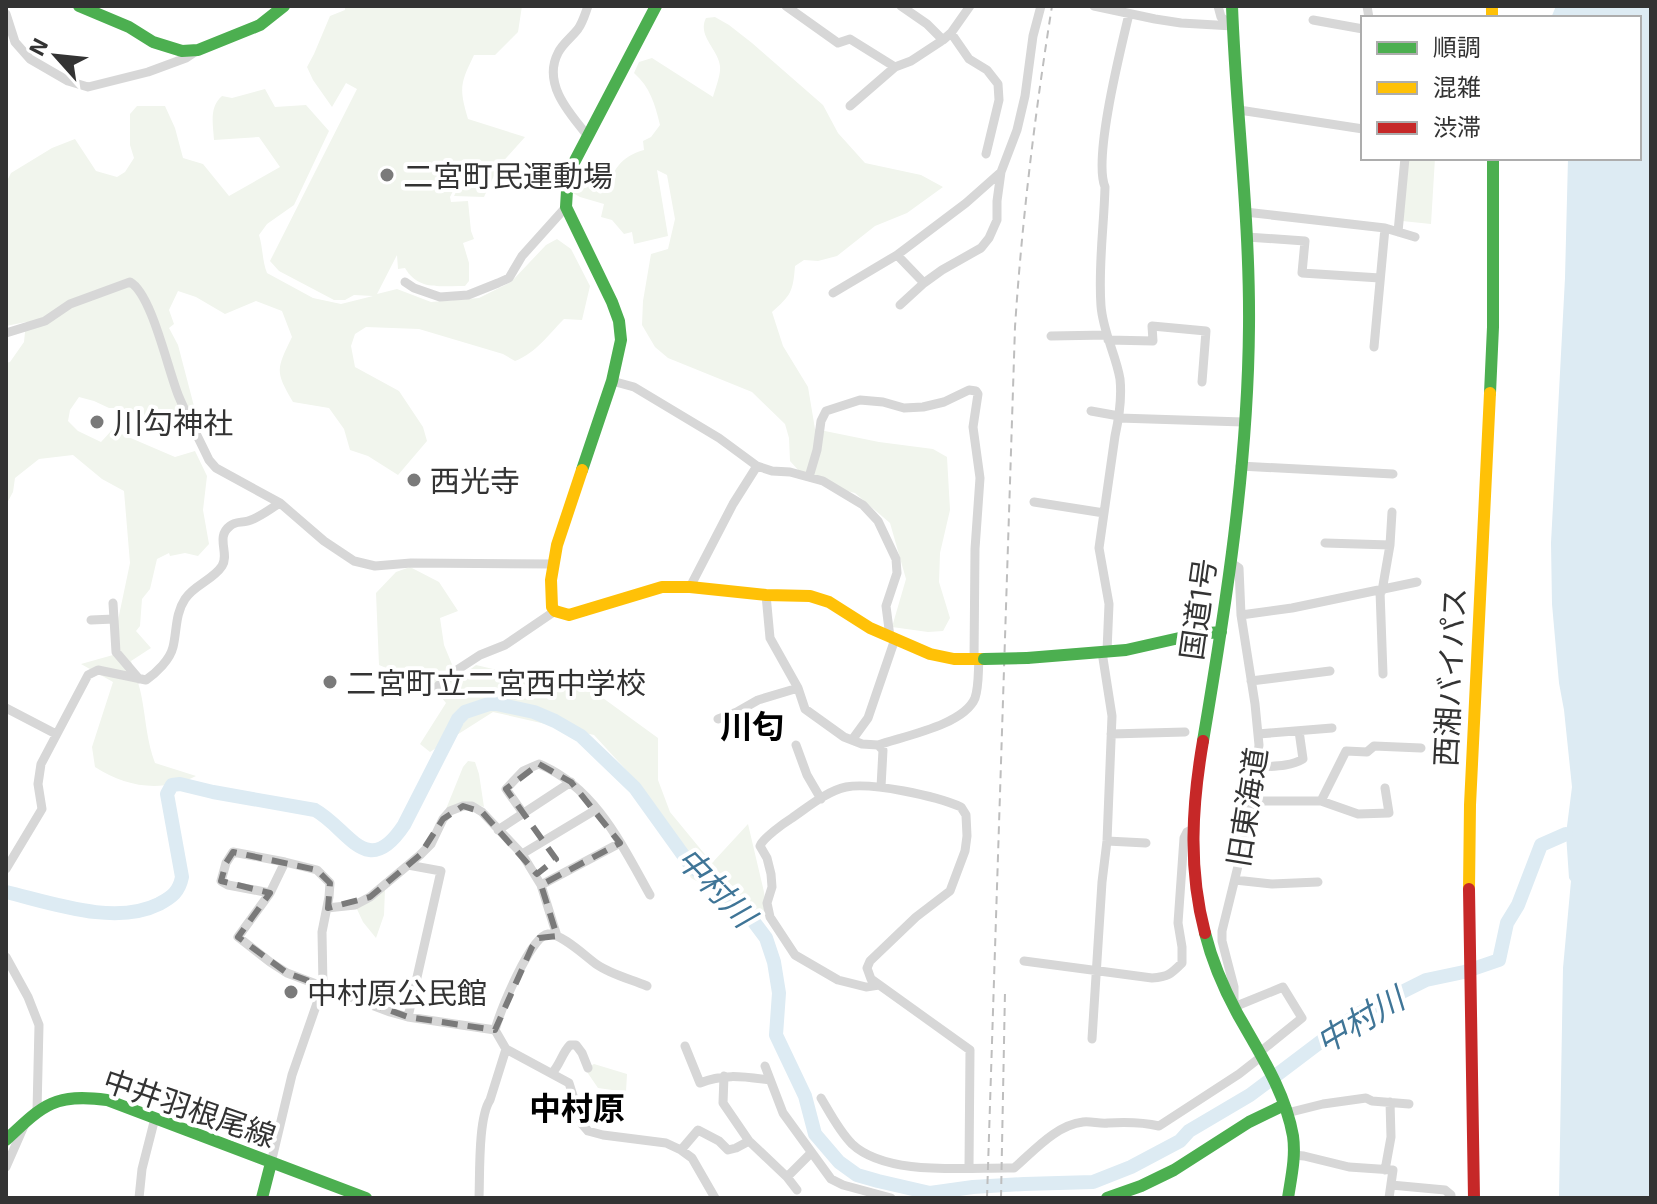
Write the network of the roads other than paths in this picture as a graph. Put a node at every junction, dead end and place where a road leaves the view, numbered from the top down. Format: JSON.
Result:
{"nodes":[{"id":1,"x":79,"y":6,"type":"edge"},
{"id":2,"x":284,"y":6,"type":"edge"},
{"id":3,"x":588,"y":6,"type":"edge"},
{"id":4,"x":656,"y":6,"type":"edge"},
{"id":5,"x":786,"y":6,"type":"edge"},
{"id":6,"x":901,"y":6,"type":"edge"},
{"id":7,"x":970,"y":6,"type":"edge"},
{"id":8,"x":1041,"y":6,"type":"edge"},
{"id":9,"x":1094,"y":6,"type":"edge"},
{"id":10,"x":1218,"y":6,"type":"edge"},
{"id":11,"x":1232,"y":6,"type":"edge"},
{"id":12,"x":6,"y":14,"type":"edge"},
{"id":13,"x":1129,"y":14,"type":"junction"},
{"id":14,"x":1313,"y":20,"type":"dead end"},
{"id":15,"x":1233,"y":26,"type":"junction"},
{"id":16,"x":1361,"y":29,"type":"edge"},
{"id":17,"x":951,"y":33,"type":"junction"},
{"id":18,"x":943,"y":40,"type":"junction"},
{"id":19,"x":198,"y":50,"type":"junction"},
{"id":20,"x":895,"y":67,"type":"junction"},
{"id":21,"x":850,"y":106,"type":"dead end"},
{"id":22,"x":1239,"y":110,"type":"junction"},
{"id":23,"x":1361,"y":129,"type":"edge"},
{"id":24,"x":588,"y":136,"type":"junction"},
{"id":25,"x":986,"y":154,"type":"dead end"},
{"id":26,"x":1405,"y":160,"type":"edge"},
{"id":27,"x":1483,"y":160,"type":"edge"},
{"id":28,"x":1493,"y":160,"type":"edge"},
{"id":29,"x":1001,"y":172,"type":"junction"},
{"id":30,"x":566,"y":207,"type":"junction"},
{"id":31,"x":1245,"y":212,"type":"junction"},
{"id":32,"x":1385,"y":228,"type":"junction"},
{"id":33,"x":1398,"y":232,"type":"junction"},
{"id":34,"x":1247,"y":237,"type":"junction"},
{"id":35,"x":1415,"y":237,"type":"dead end"},
{"id":36,"x":897,"y":255,"type":"junction"},
{"id":37,"x":1380,"y":278,"type":"junction"},
{"id":38,"x":405,"y":282,"type":"dead end"},
{"id":39,"x":924,"y":283,"type":"junction"},
{"id":40,"x":833,"y":293,"type":"dead end"},
{"id":41,"x":900,"y":305,"type":"dead end"},
{"id":42,"x":6,"y":333,"type":"edge"},
{"id":43,"x":1051,"y":336,"type":"dead end"},
{"id":44,"x":1107,"y":338,"type":"junction"},
{"id":45,"x":1374,"y":347,"type":"dead end"},
{"id":46,"x":612,"y":381,"type":"junction"},
{"id":47,"x":1202,"y":382,"type":"dead end"},
{"id":48,"x":1091,"y":411,"type":"dead end"},
{"id":49,"x":1119,"y":417,"type":"junction"},
{"id":50,"x":1243,"y":422,"type":"junction"},
{"id":51,"x":757,"y":466,"type":"junction"},
{"id":52,"x":1240,"y":466,"type":"junction"},
{"id":53,"x":1393,"y":474,"type":"dead end"},
{"id":54,"x":809,"y":477,"type":"junction"},
{"id":55,"x":1034,"y":502,"type":"dead end"},
{"id":56,"x":280,"y":503,"type":"junction"},
{"id":57,"x":1392,"y":512,"type":"dead end"},
{"id":58,"x":1104,"y":513,"type":"junction"},
{"id":59,"x":1325,"y":543,"type":"dead end"},
{"id":60,"x":1390,"y":545,"type":"junction"},
{"id":61,"x":1230,"y":562,"type":"junction"},
{"id":62,"x":553,"y":564,"type":"junction"},
{"id":63,"x":1417,"y":582,"type":"dead end"},
{"id":64,"x":690,"y":587,"type":"junction"},
{"id":65,"x":1381,"y":591,"type":"junction"},
{"id":66,"x":766,"y":595,"type":"junction"},
{"id":67,"x":113,"y":603,"type":"dead end"},
{"id":68,"x":555,"y":611,"type":"junction"},
{"id":69,"x":91,"y":619,"type":"dead end"},
{"id":70,"x":114,"y":619,"type":"junction"},
{"id":71,"x":1242,"y":619,"type":"junction"},
{"id":72,"x":1221,"y":628,"type":"junction"},
{"id":73,"x":892,"y":638,"type":"junction"},
{"id":74,"x":1104,"y":652,"type":"junction"},
{"id":75,"x":979,"y":659,"type":"junction"},
{"id":76,"x":1330,"y":671,"type":"dead end"},
{"id":77,"x":1383,"y":674,"type":"dead end"},
{"id":78,"x":139,"y":679,"type":"junction"},
{"id":79,"x":1251,"y":681,"type":"junction"},
{"id":80,"x":798,"y":688,"type":"junction"},
{"id":81,"x":432,"y":691,"type":"dead end"},
{"id":82,"x":6,"y":708,"type":"edge"},
{"id":83,"x":718,"y":719,"type":"dead end"},
{"id":84,"x":1332,"y":728,"type":"dead end"},
{"id":85,"x":1299,"y":731,"type":"junction"},
{"id":86,"x":1185,"y":732,"type":"dead end"},
{"id":87,"x":56,"y":734,"type":"junction"},
{"id":88,"x":1111,"y":734,"type":"junction"},
{"id":89,"x":1258,"y":734,"type":"junction"},
{"id":90,"x":852,"y":740,"type":"junction"},
{"id":91,"x":796,"y":745,"type":"dead end"},
{"id":92,"x":878,"y":745,"type":"junction"},
{"id":93,"x":1421,"y":748,"type":"dead end"},
{"id":94,"x":1257,"y":767,"type":"junction"},
{"id":95,"x":571,"y":782,"type":"junction"},
{"id":96,"x":881,"y":787,"type":"junction"},
{"id":97,"x":1385,"y":788,"type":"dead end"},
{"id":98,"x":821,"y":799,"type":"junction"},
{"id":99,"x":1251,"y":801,"type":"junction"},
{"id":100,"x":1321,"y":801,"type":"junction"},
{"id":101,"x":597,"y":809,"type":"junction"},
{"id":102,"x":523,"y":813,"type":"junction"},
{"id":103,"x":498,"y":830,"type":"junction"},
{"id":104,"x":1192,"y":830,"type":"junction"},
{"id":105,"x":1107,"y":841,"type":"junction"},
{"id":106,"x":620,"y":843,"type":"junction"},
{"id":107,"x":1146,"y":843,"type":"dead end"},
{"id":108,"x":522,"y":854,"type":"junction"},
{"id":109,"x":285,"y":862,"type":"junction"},
{"id":110,"x":408,"y":865,"type":"junction"},
{"id":111,"x":6,"y":868,"type":"edge"},
{"id":112,"x":1235,"y":880,"type":"junction"},
{"id":113,"x":1318,"y":882,"type":"dead end"},
{"id":114,"x":541,"y":885,"type":"junction"},
{"id":115,"x":270,"y":893,"type":"junction"},
{"id":116,"x":650,"y":895,"type":"dead end"},
{"id":117,"x":327,"y":908,"type":"junction"},
{"id":118,"x":557,"y":936,"type":"junction"},
{"id":119,"x":6,"y":957,"type":"edge"},
{"id":120,"x":1024,"y":961,"type":"dead end"},
{"id":121,"x":1096,"y":972,"type":"junction"},
{"id":122,"x":879,"y":985,"type":"junction"},
{"id":123,"x":323,"y":986,"type":"junction"},
{"id":124,"x":647,"y":986,"type":"dead end"},
{"id":125,"x":1234,"y":1007,"type":"junction"},
{"id":126,"x":408,"y":1017,"type":"junction"},
{"id":127,"x":495,"y":1030,"type":"junction"},
{"id":128,"x":1092,"y":1039,"type":"dead end"},
{"id":129,"x":685,"y":1046,"type":"dead end"},
{"id":130,"x":506,"y":1049,"type":"junction"},
{"id":131,"x":1261,"y":1054,"type":"junction"},
{"id":132,"x":1468,"y":1063,"type":"junction"},
{"id":133,"x":765,"y":1066,"type":"dead end"},
{"id":134,"x":588,"y":1068,"type":"dead end"},
{"id":135,"x":552,"y":1073,"type":"junction"},
{"id":136,"x":724,"y":1076,"type":"junction"},
{"id":137,"x":770,"y":1080,"type":"junction"},
{"id":138,"x":821,"y":1098,"type":"dead end"},
{"id":139,"x":1390,"y":1102,"type":"junction"},
{"id":140,"x":1284,"y":1104,"type":"junction"},
{"id":141,"x":1409,"y":1104,"type":"dead end"},
{"id":142,"x":37,"y":1111,"type":"junction"},
{"id":143,"x":155,"y":1118,"type":"junction"},
{"id":144,"x":25,"y":1122,"type":"junction"},
{"id":145,"x":6,"y":1140,"type":"edge"},
{"id":146,"x":749,"y":1141,"type":"junction"},
{"id":147,"x":681,"y":1150,"type":"junction"},
{"id":148,"x":811,"y":1153,"type":"junction"},
{"id":149,"x":1293,"y":1155,"type":"junction"},
{"id":150,"x":271,"y":1163,"type":"junction"},
{"id":151,"x":6,"y":1167,"type":"edge"},
{"id":152,"x":969,"y":1167,"type":"junction"},
{"id":153,"x":1385,"y":1170,"type":"junction"},
{"id":154,"x":787,"y":1177,"type":"junction"},
{"id":155,"x":1391,"y":1185,"type":"junction"},
{"id":156,"x":797,"y":1190,"type":"dead end"},
{"id":157,"x":1426,"y":1193,"type":"edge"},
{"id":158,"x":139,"y":1198,"type":"edge"},
{"id":159,"x":262,"y":1198,"type":"edge"},
{"id":160,"x":366,"y":1198,"type":"edge"},
{"id":161,"x":479,"y":1198,"type":"edge"},
{"id":162,"x":715,"y":1198,"type":"edge"},
{"id":163,"x":891,"y":1198,"type":"edge"},
{"id":164,"x":1107,"y":1198,"type":"edge"},
{"id":165,"x":1288,"y":1198,"type":"edge"},
{"id":166,"x":1389,"y":1198,"type":"edge"},
{"id":167,"x":1451,"y":1198,"type":"edge"},
{"id":168,"x":1464,"y":1198,"type":"edge"},
{"id":169,"x":1474,"y":1198,"type":"edge"}],
"edges":[{"from":1,"to":19,"type":"main road"},
{"from":2,"to":19,"type":"main road"},
{"from":3,"to":24,"type":"street"},
{"from":4,"to":24,"type":"main road"},
{"from":5,"to":20,"type":"street"},
{"from":6,"to":18,"type":"street"},
{"from":7,"to":17,"type":"street"},
{"from":8,"to":29,"type":"street"},
{"from":9,"to":13,"type":"street"},
{"from":10,"to":15,"type":"street"},
{"from":11,"to":15,"type":"main road","name":"国道1号"},
{"from":12,"to":19,"type":"street"},
{"from":13,"to":15,"type":"street"},
{"from":13,"to":44,"type":"street"},
{"from":14,"to":16,"type":"street"},
{"from":15,"to":22,"type":"main road","name":"国道1号"},
{"from":17,"to":18,"type":"street"},
{"from":17,"to":25,"type":"street"},
{"from":18,"to":20,"type":"street"},
{"from":20,"to":21,"type":"street"},
{"from":22,"to":23,"type":"street"},
{"from":22,"to":31,"type":"main road","name":"国道1号"},
{"from":24,"to":30,"type":"main road"},
{"from":26,"to":33,"type":"street"},
{"from":27,"to":132,"type":"main road","name":"西湘バイパス"},
{"from":28,"to":132,"type":"main road","name":"西湘バイパス"},
{"from":29,"to":36,"type":"street"},
{"from":29,"to":39,"type":"street"},
{"from":30,"to":38,"type":"street"},
{"from":30,"to":46,"type":"main road"},
{"from":31,"to":32,"type":"street"},
{"from":31,"to":34,"type":"main road","name":"国道1号"},
{"from":32,"to":33,"type":"street"},
{"from":32,"to":37,"type":"street"},
{"from":33,"to":35,"type":"street"},
{"from":34,"to":37,"type":"street"},
{"from":34,"to":50,"type":"main road","name":"国道1号"},
{"from":36,"to":39,"type":"street"},
{"from":36,"to":40,"type":"street"},
{"from":37,"to":45,"type":"street"},
{"from":39,"to":41,"type":"street"},
{"from":42,"to":56,"type":"street"},
{"from":43,"to":44,"type":"street"},
{"from":44,"to":47,"type":"street"},
{"from":44,"to":49,"type":"street"},
{"from":46,"to":51,"type":"street"},
{"from":46,"to":62,"type":"main road"},
{"from":48,"to":49,"type":"street"},
{"from":49,"to":50,"type":"street"},
{"from":49,"to":58,"type":"street"},
{"from":50,"to":52,"type":"main road","name":"国道1号"},
{"from":51,"to":54,"type":"street"},
{"from":51,"to":64,"type":"street"},
{"from":52,"to":53,"type":"street"},
{"from":52,"to":61,"type":"main road","name":"国道1号"},
{"from":54,"to":73,"type":"street"},
{"from":54,"to":75,"type":"street"},
{"from":55,"to":58,"type":"street"},
{"from":56,"to":62,"type":"street"},
{"from":56,"to":78,"type":"street"},
{"from":57,"to":60,"type":"street"},
{"from":58,"to":74,"type":"street"},
{"from":59,"to":60,"type":"street"},
{"from":60,"to":65,"type":"street"},
{"from":61,"to":71,"type":"street","name":"旧東海道"},
{"from":61,"to":72,"type":"main road","name":"国道1号"},
{"from":62,"to":68,"type":"main road"},
{"from":63,"to":65,"type":"street"},
{"from":64,"to":66,"type":"main road"},
{"from":64,"to":68,"type":"main road"},
{"from":65,"to":71,"type":"street"},
{"from":65,"to":77,"type":"street"},
{"from":66,"to":73,"type":"main road"},
{"from":66,"to":80,"type":"street"},
{"from":67,"to":70,"type":"street"},
{"from":68,"to":81,"type":"street"},
{"from":69,"to":70,"type":"street"},
{"from":70,"to":78,"type":"street"},
{"from":71,"to":72,"type":"street"},
{"from":71,"to":79,"type":"street","name":"旧東海道"},
{"from":72,"to":74,"type":"main road"},
{"from":72,"to":104,"type":"main road","name":"国道1号"},
{"from":73,"to":75,"type":"main road"},
{"from":73,"to":90,"type":"street"},
{"from":74,"to":75,"type":"main road","bridge":true},
{"from":74,"to":88,"type":"street"},
{"from":75,"to":92,"type":"street"},
{"from":76,"to":79,"type":"street"},
{"from":78,"to":87,"type":"street"},
{"from":79,"to":89,"type":"street","name":"旧東海道"},
{"from":80,"to":83,"type":"street"},
{"from":80,"to":90,"type":"street"},
{"from":82,"to":87,"type":"street"},
{"from":84,"to":85,"type":"street"},
{"from":85,"to":89,"type":"street"},
{"from":85,"to":94,"type":"street"},
{"from":86,"to":88,"type":"street"},
{"from":87,"to":111,"type":"street"},
{"from":88,"to":105,"type":"street"},
{"from":89,"to":94,"type":"street","name":"旧東海道"},
{"from":90,"to":92,"type":"street"},
{"from":91,"to":98,"type":"street"},
{"from":92,"to":96,"type":"street"},
{"from":93,"to":100,"type":"street"},
{"from":94,"to":99,"type":"street","name":"旧東海道"},
{"from":95,"to":101,"type":"street"},
{"from":95,"to":102,"type":"street"},
{"from":95,"to":102,"type":"street"},
{"from":96,"to":98,"type":"street"},
{"from":96,"to":122,"type":"street"},
{"from":97,"to":100,"type":"street"},
{"from":98,"to":122,"type":"street"},
{"from":99,"to":100,"type":"street"},
{"from":99,"to":112,"type":"street","name":"旧東海道"},
{"from":101,"to":106,"type":"street"},
{"from":101,"to":108,"type":"street"},
{"from":102,"to":103,"type":"street"},
{"from":103,"to":108,"type":"street"},
{"from":103,"to":110,"type":"street"},
{"from":104,"to":121,"type":"street"},
{"from":104,"to":125,"type":"main road","name":"国道1号"},
{"from":105,"to":107,"type":"street"},
{"from":105,"to":121,"type":"street"},
{"from":106,"to":114,"type":"street"},
{"from":106,"to":116,"type":"street"},
{"from":108,"to":114,"type":"street"},
{"from":109,"to":115,"type":"street"},
{"from":109,"to":115,"type":"street"},
{"from":109,"to":117,"type":"street"},
{"from":110,"to":117,"type":"street"},
{"from":110,"to":126,"type":"street"},
{"from":112,"to":113,"type":"street"},
{"from":112,"to":125,"type":"street","name":"旧東海道"},
{"from":114,"to":118,"type":"street"},
{"from":115,"to":123,"type":"street"},
{"from":117,"to":123,"type":"street"},
{"from":118,"to":124,"type":"street"},
{"from":118,"to":127,"type":"street"},
{"from":119,"to":142,"type":"street"},
{"from":120,"to":121,"type":"street"},
{"from":121,"to":128,"type":"street"},
{"from":122,"to":152,"type":"street"},
{"from":123,"to":126,"type":"street"},
{"from":123,"to":150,"type":"street"},
{"from":125,"to":131,"type":"main road","name":"国道1号"},
{"from":125,"to":131,"type":"street"},
{"from":126,"to":127,"type":"street"},
{"from":127,"to":130,"type":"street"},
{"from":129,"to":136,"type":"street"},
{"from":130,"to":135,"type":"street"},
{"from":130,"to":161,"type":"street"},
{"from":131,"to":140,"type":"main road","name":"国道1号"},
{"from":131,"to":152,"type":"street"},
{"from":132,"to":168,"type":"main road","name":"西湘バイパス"},
{"from":132,"to":169,"type":"main road","name":"西湘バイパス"},
{"from":133,"to":137,"type":"street"},
{"from":134,"to":135,"type":"street"},
{"from":135,"to":147,"type":"street"},
{"from":136,"to":137,"type":"street"},
{"from":136,"to":146,"type":"street"},
{"from":137,"to":148,"type":"street"},
{"from":138,"to":152,"type":"street"},
{"from":139,"to":140,"type":"street"},
{"from":139,"to":141,"type":"street"},
{"from":139,"to":153,"type":"street"},
{"from":140,"to":149,"type":"main road","name":"国道1号"},
{"from":140,"to":164,"type":"main road"},
{"from":142,"to":143,"type":"main road","name":"中井羽根尾線"},
{"from":142,"to":144,"type":"main road","name":"中井羽根尾線"},
{"from":143,"to":150,"type":"main road","name":"中井羽根尾線"},
{"from":143,"to":158,"type":"street"},
{"from":144,"to":145,"type":"main road","name":"中井羽根尾線"},
{"from":144,"to":151,"type":"street"},
{"from":146,"to":147,"type":"street"},
{"from":146,"to":154,"type":"street"},
{"from":147,"to":162,"type":"street"},
{"from":148,"to":154,"type":"street"},
{"from":148,"to":163,"type":"street"},
{"from":149,"to":153,"type":"street"},
{"from":149,"to":165,"type":"main road","name":"国道1号"},
{"from":150,"to":159,"type":"main road"},
{"from":150,"to":160,"type":"main road","name":"中井羽根尾線"},
{"from":153,"to":155,"type":"street"},
{"from":154,"to":156,"type":"street"},
{"from":155,"to":157,"type":"street"},
{"from":155,"to":166,"type":"street"},
{"from":157,"to":167,"type":"street"}]}
